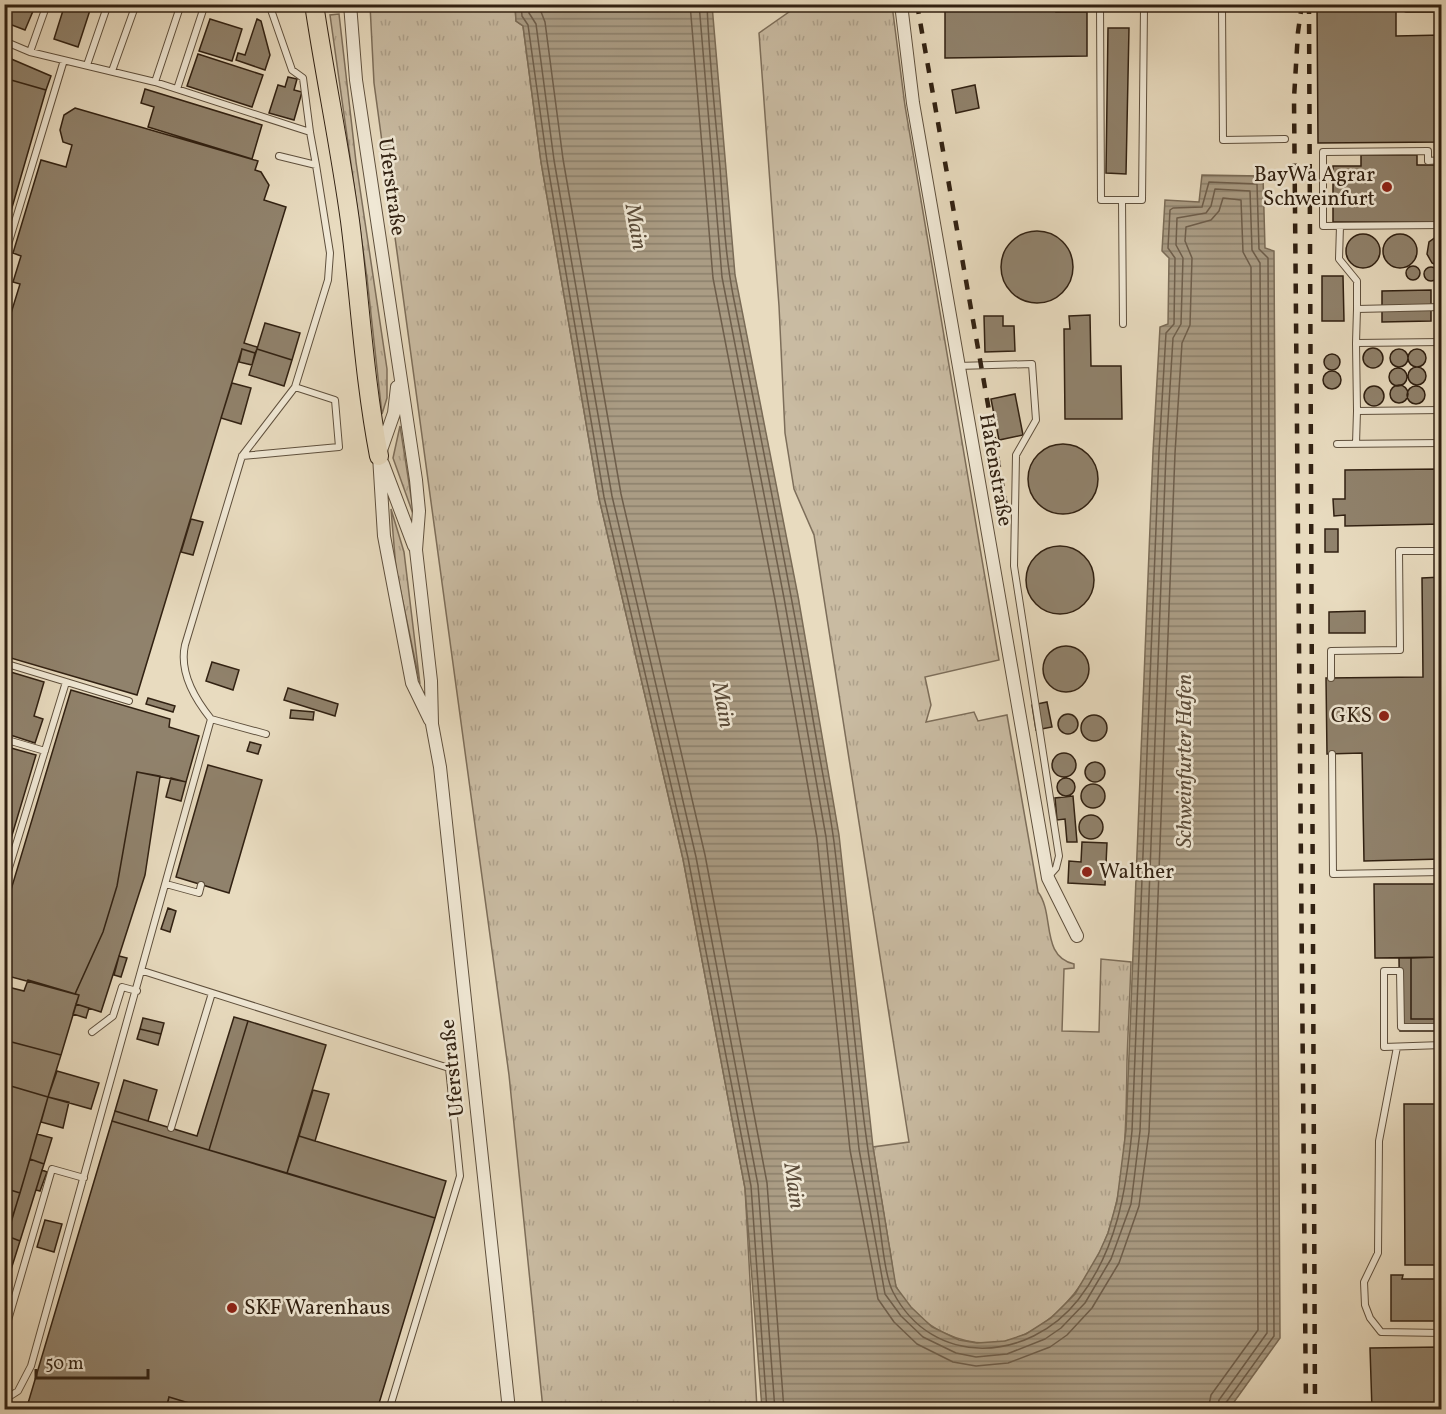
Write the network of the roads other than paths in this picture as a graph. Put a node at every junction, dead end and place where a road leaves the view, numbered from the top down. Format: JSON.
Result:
{"nodes":[{"id":1,"x":47,"y":4,"type":"edge"},
{"id":2,"x":108,"y":4,"type":"edge"},
{"id":3,"x":136,"y":4,"type":"edge"},
{"id":4,"x":181,"y":4,"type":"edge"},
{"id":5,"x":206,"y":4,"type":"edge"},
{"id":6,"x":269,"y":4,"type":"edge"},
{"id":7,"x":350,"y":4,"type":"edge"},
{"id":8,"x":900,"y":4,"type":"edge"},
{"id":9,"x":314,"y":5,"type":"edge"},
{"id":10,"x":1100,"y":5,"type":"edge"},
{"id":11,"x":1144,"y":7,"type":"junction"},
{"id":12,"x":1222,"y":8,"type":"junction"},
{"id":13,"x":1282,"y":8,"type":"dead end"},
{"id":14,"x":1407,"y":9,"type":"dead end"},
{"id":15,"x":1442,"y":9,"type":"edge"},
{"id":16,"x":4,"y":41,"type":"edge"},
{"id":17,"x":30,"y":52,"type":"junction"},
{"id":18,"x":64,"y":60,"type":"junction"},
{"id":19,"x":87,"y":65,"type":"junction"},
{"id":20,"x":112,"y":71,"type":"junction"},
{"id":21,"x":155,"y":82,"type":"junction"},
{"id":22,"x":177,"y":88,"type":"junction"},
{"id":23,"x":310,"y":132,"type":"junction"},
{"id":24,"x":1285,"y":139,"type":"dead end"},
{"id":25,"x":279,"y":156,"type":"dead end"},
{"id":26,"x":1442,"y":160,"type":"edge"},
{"id":27,"x":316,"y":165,"type":"junction"},
{"id":28,"x":1122,"y":200,"type":"junction"},
{"id":29,"x":1442,"y":225,"type":"edge"},
{"id":30,"x":1340,"y":226,"type":"junction"},
{"id":31,"x":4,"y":258,"type":"edge"},
{"id":32,"x":1442,"y":307,"type":"edge"},
{"id":33,"x":1357,"y":309,"type":"junction"},
{"id":34,"x":1123,"y":324,"type":"dead end"},
{"id":35,"x":1442,"y":342,"type":"edge"},
{"id":36,"x":1356,"y":343,"type":"junction"},
{"id":37,"x":957,"y":366,"type":"junction"},
{"id":38,"x":398,"y":375,"type":"junction"},
{"id":39,"x":295,"y":387,"type":"junction"},
{"id":40,"x":1442,"y":410,"type":"edge"},
{"id":41,"x":1357,"y":411,"type":"junction"},
{"id":42,"x":1442,"y":442,"type":"edge"},
{"id":43,"x":1337,"y":444,"type":"dead end"},
{"id":44,"x":1356,"y":444,"type":"junction"},
{"id":45,"x":242,"y":456,"type":"junction"},
{"id":46,"x":379,"y":456,"type":"junction"},
{"id":47,"x":416,"y":550,"type":"junction"},
{"id":48,"x":1442,"y":551,"type":"edge"},
{"id":49,"x":4,"y":663,"type":"edge"},
{"id":50,"x":1331,"y":678,"type":"dead end"},
{"id":51,"x":66,"y":682,"type":"junction"},
{"id":52,"x":129,"y":701,"type":"dead end"},
{"id":53,"x":211,"y":719,"type":"junction"},
{"id":54,"x":432,"y":724,"type":"junction"},
{"id":55,"x":266,"y":734,"type":"dead end"},
{"id":56,"x":4,"y":739,"type":"edge"},
{"id":57,"x":45,"y":751,"type":"junction"},
{"id":58,"x":1332,"y":754,"type":"dead end"},
{"id":59,"x":1047,"y":779,"type":"junction"},
{"id":60,"x":1031,"y":782,"type":"junction"},
{"id":61,"x":8,"y":859,"type":"edge"},
{"id":62,"x":1442,"y":872,"type":"edge"},
{"id":63,"x":1048,"y":878,"type":"junction"},
{"id":64,"x":166,"y":884,"type":"junction"},
{"id":65,"x":4,"y":885,"type":"edge"},
{"id":66,"x":201,"y":885,"type":"dead end"},
{"id":67,"x":1077,"y":936,"type":"dead end"},
{"id":68,"x":143,"y":971,"type":"junction"},
{"id":69,"x":137,"y":991,"type":"junction"},
{"id":70,"x":212,"y":993,"type":"junction"},
{"id":71,"x":1442,"y":1027,"type":"edge"},
{"id":72,"x":92,"y":1032,"type":"dead end"},
{"id":73,"x":1442,"y":1045,"type":"edge"},
{"id":74,"x":1397,"y":1047,"type":"junction"},
{"id":75,"x":171,"y":1128,"type":"dead end"},
{"id":76,"x":84,"y":1178,"type":"junction"},
{"id":77,"x":1442,"y":1333,"type":"edge"},
{"id":78,"x":4,"y":1334,"type":"edge"},
{"id":79,"x":4,"y":1400,"type":"edge"},
{"id":80,"x":389,"y":1410,"type":"edge"},
{"id":81,"x":509,"y":1410,"type":"edge"}],
"edges":[{"from":1,"to":17,"type":"lane"},
{"from":2,"to":19,"type":"lane"},
{"from":3,"to":20,"type":"lane"},
{"from":4,"to":21,"type":"lane"},
{"from":5,"to":22,"type":"lane"},
{"from":6,"to":23,"type":"lane"},
{"from":7,"to":38,"type":"street","name":"Uferstraße"},
{"from":8,"to":37,"type":"street","name":"Hafenstraße"},
{"from":9,"to":46,"type":"main road"},
{"from":10,"to":11,"type":"lane"},
{"from":10,"to":28,"type":"lane"},
{"from":11,"to":12,"type":"lane"},
{"from":11,"to":28,"type":"lane"},
{"from":12,"to":13,"type":"lane"},
{"from":12,"to":24,"type":"lane"},
{"from":14,"to":15,"type":"lane"},
{"from":16,"to":17,"type":"lane"},
{"from":17,"to":18,"type":"lane"},
{"from":18,"to":19,"type":"lane"},
{"from":18,"to":31,"type":"lane"},
{"from":19,"to":20,"type":"lane"},
{"from":20,"to":21,"type":"lane"},
{"from":21,"to":22,"type":"lane"},
{"from":22,"to":23,"type":"lane"},
{"from":23,"to":27,"type":"lane"},
{"from":25,"to":27,"type":"lane"},
{"from":26,"to":30,"type":"lane"},
{"from":27,"to":39,"type":"lane"},
{"from":28,"to":34,"type":"lane"},
{"from":29,"to":30,"type":"lane"},
{"from":30,"to":33,"type":"lane"},
{"from":32,"to":33,"type":"lane"},
{"from":33,"to":36,"type":"lane"},
{"from":35,"to":36,"type":"lane"},
{"from":36,"to":41,"type":"lane"},
{"from":37,"to":59,"type":"lane"},
{"from":37,"to":60,"type":"street","name":"Hafenstraße"},
{"from":38,"to":46,"type":"street","name":"Uferstraße"},
{"from":38,"to":47,"type":"street","name":"Uferstraße"},
{"from":39,"to":45,"type":"lane"},
{"from":39,"to":45,"type":"lane"},
{"from":40,"to":41,"type":"lane"},
{"from":41,"to":44,"type":"lane"},
{"from":42,"to":44,"type":"lane"},
{"from":43,"to":44,"type":"lane"},
{"from":45,"to":53,"type":"lane"},
{"from":46,"to":47,"type":"street","name":"Uferstraße"},
{"from":46,"to":54,"type":"street","name":"Uferstraße"},
{"from":47,"to":54,"type":"street","name":"Uferstraße"},
{"from":48,"to":50,"type":"lane"},
{"from":49,"to":51,"type":"lane"},
{"from":51,"to":52,"type":"lane"},
{"from":51,"to":57,"type":"lane"},
{"from":53,"to":55,"type":"lane"},
{"from":53,"to":64,"type":"lane"},
{"from":54,"to":81,"type":"street","name":"Uferstraße"},
{"from":56,"to":57,"type":"lane"},
{"from":57,"to":61,"type":"lane"},
{"from":58,"to":62,"type":"lane"},
{"from":59,"to":60,"type":"lane"},
{"from":59,"to":63,"type":"lane"},
{"from":60,"to":63,"type":"street","name":"Hafenstraße"},
{"from":61,"to":65,"type":"lane"},
{"from":63,"to":67,"type":"street","name":"Hafenstraße"},
{"from":64,"to":66,"type":"lane"},
{"from":64,"to":68,"type":"lane"},
{"from":68,"to":69,"type":"lane"},
{"from":68,"to":70,"type":"lane"},
{"from":69,"to":72,"type":"lane"},
{"from":69,"to":76,"type":"lane"},
{"from":70,"to":75,"type":"lane"},
{"from":70,"to":80,"type":"lane"},
{"from":71,"to":74,"type":"lane"},
{"from":73,"to":74,"type":"lane"},
{"from":74,"to":77,"type":"lane"},
{"from":76,"to":78,"type":"lane"},
{"from":76,"to":79,"type":"lane"}]}
